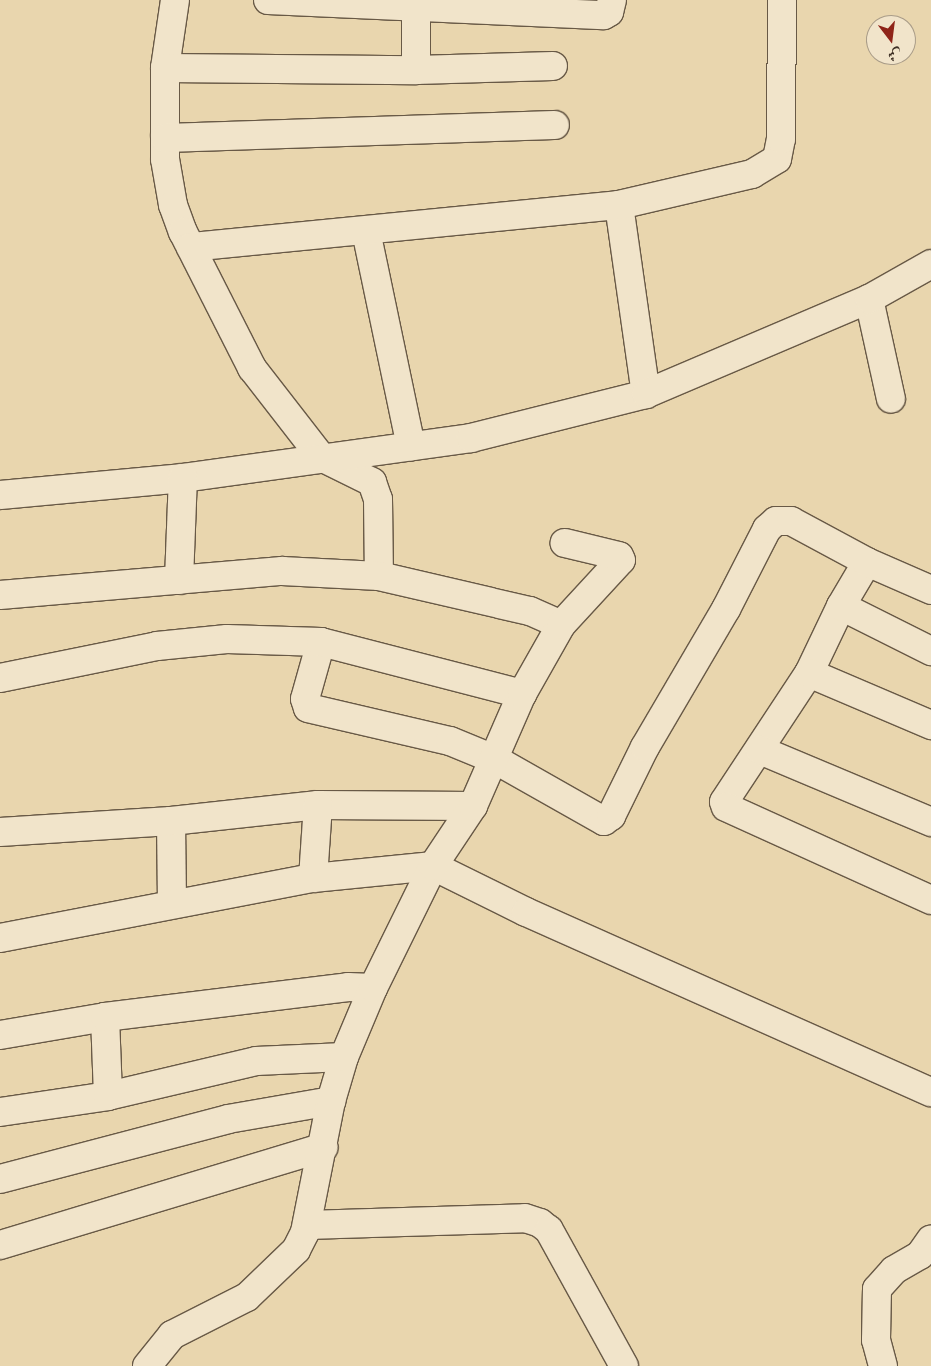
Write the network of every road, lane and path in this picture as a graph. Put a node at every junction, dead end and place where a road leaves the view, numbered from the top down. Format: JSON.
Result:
{"nodes":[{"id":1,"x":175,"y":0,"type":"edge"},
{"id":2,"x":268,"y":0,"type":"edge"},
{"id":3,"x":612,"y":0,"type":"edge"},
{"id":4,"x":782,"y":0,"type":"edge"},
{"id":5,"x":415,"y":4,"type":"edge"},
{"id":6,"x":553,"y":66,"type":"dead end"},
{"id":7,"x":165,"y":68,"type":"junction"},
{"id":8,"x":416,"y":70,"type":"junction"},
{"id":9,"x":555,"y":125,"type":"dead end"},
{"id":10,"x":165,"y":138,"type":"junction"},
{"id":11,"x":619,"y":205,"type":"junction"},
{"id":12,"x":366,"y":231,"type":"junction"},
{"id":13,"x":191,"y":247,"type":"junction"},
{"id":14,"x":931,"y":264,"type":"edge"},
{"id":15,"x":869,"y":299,"type":"junction"},
{"id":16,"x":646,"y":394,"type":"junction"},
{"id":17,"x":891,"y":399,"type":"dead end"},
{"id":18,"x":411,"y":446,"type":"junction"},
{"id":19,"x":321,"y":457,"type":"junction"},
{"id":20,"x":183,"y":478,"type":"junction"},
{"id":21,"x":0,"y":495,"type":"edge"},
{"id":22,"x":565,"y":543,"type":"dead end"},
{"id":23,"x":867,"y":562,"type":"junction"},
{"id":24,"x":379,"y":576,"type":"junction"},
{"id":25,"x":179,"y":580,"type":"junction"},
{"id":26,"x":931,"y":590,"type":"edge"},
{"id":27,"x":0,"y":595,"type":"edge"},
{"id":28,"x":841,"y":606,"type":"junction"},
{"id":29,"x":561,"y":625,"type":"junction"},
{"id":30,"x":322,"y":642,"type":"junction"},
{"id":31,"x":931,"y":651,"type":"edge"},
{"id":32,"x":809,"y":673,"type":"junction"},
{"id":33,"x":0,"y":678,"type":"edge"},
{"id":34,"x":522,"y":694,"type":"junction"},
{"id":35,"x":931,"y":725,"type":"edge"},
{"id":36,"x":760,"y":750,"type":"junction"},
{"id":37,"x":496,"y":760,"type":"junction"},
{"id":38,"x":318,"y":805,"type":"junction"},
{"id":39,"x":474,"y":806,"type":"junction"},
{"id":40,"x":171,"y":821,"type":"junction"},
{"id":41,"x":931,"y":822,"type":"edge"},
{"id":42,"x":0,"y":832,"type":"edge"},
{"id":43,"x":433,"y":866,"type":"junction"},
{"id":44,"x":313,"y":878,"type":"junction"},
{"id":45,"x":931,"y":900,"type":"edge"},
{"id":46,"x":172,"y":903,"type":"junction"},
{"id":47,"x":0,"y":938,"type":"edge"},
{"id":48,"x":374,"y":988,"type":"junction"},
{"id":49,"x":105,"y":1017,"type":"junction"},
{"id":50,"x":0,"y":1034,"type":"edge"},
{"id":51,"x":344,"y":1056,"type":"junction"},
{"id":52,"x":931,"y":1092,"type":"edge"},
{"id":53,"x":108,"y":1096,"type":"junction"},
{"id":54,"x":331,"y":1101,"type":"junction"},
{"id":55,"x":0,"y":1112,"type":"edge"},
{"id":56,"x":324,"y":1147,"type":"junction"},
{"id":57,"x":0,"y":1179,"type":"edge"},
{"id":58,"x":306,"y":1225,"type":"junction"},
{"id":59,"x":931,"y":1239,"type":"edge"},
{"id":60,"x":0,"y":1245,"type":"edge"},
{"id":61,"x":147,"y":1366,"type":"edge"},
{"id":62,"x":624,"y":1366,"type":"edge"},
{"id":63,"x":883,"y":1366,"type":"edge"}],
"edges":[{"from":1,"to":7,"type":"street"},
{"from":2,"to":5,"type":"street"},
{"from":3,"to":5,"type":"street"},
{"from":4,"to":11,"type":"street"},
{"from":5,"to":8,"type":"street"},
{"from":6,"to":8,"type":"street"},
{"from":7,"to":8,"type":"street"},
{"from":7,"to":10,"type":"street"},
{"from":9,"to":10,"type":"street"},
{"from":10,"to":13,"type":"street"},
{"from":11,"to":12,"type":"street"},
{"from":11,"to":16,"type":"street"},
{"from":12,"to":13,"type":"street"},
{"from":12,"to":18,"type":"street"},
{"from":13,"to":19,"type":"street"},
{"from":14,"to":15,"type":"street"},
{"from":15,"to":16,"type":"street"},
{"from":15,"to":17,"type":"street"},
{"from":16,"to":18,"type":"street"},
{"from":18,"to":19,"type":"street"},
{"from":19,"to":20,"type":"street"},
{"from":19,"to":24,"type":"street"},
{"from":20,"to":21,"type":"street"},
{"from":20,"to":25,"type":"street"},
{"from":22,"to":29,"type":"street"},
{"from":23,"to":26,"type":"street"},
{"from":23,"to":28,"type":"street"},
{"from":23,"to":37,"type":"street"},
{"from":24,"to":25,"type":"street"},
{"from":24,"to":29,"type":"street"},
{"from":25,"to":27,"type":"street"},
{"from":28,"to":31,"type":"street"},
{"from":28,"to":32,"type":"street"},
{"from":29,"to":34,"type":"street"},
{"from":30,"to":33,"type":"street"},
{"from":30,"to":34,"type":"street"},
{"from":30,"to":37,"type":"street"},
{"from":32,"to":35,"type":"street"},
{"from":32,"to":36,"type":"street"},
{"from":34,"to":37,"type":"street"},
{"from":36,"to":41,"type":"street"},
{"from":36,"to":45,"type":"street"},
{"from":37,"to":39,"type":"street"},
{"from":38,"to":39,"type":"street"},
{"from":38,"to":40,"type":"street"},
{"from":38,"to":44,"type":"street"},
{"from":39,"to":43,"type":"street"},
{"from":40,"to":42,"type":"street"},
{"from":40,"to":46,"type":"street"},
{"from":43,"to":44,"type":"street"},
{"from":43,"to":48,"type":"street"},
{"from":43,"to":52,"type":"street"},
{"from":44,"to":46,"type":"street"},
{"from":46,"to":47,"type":"street"},
{"from":48,"to":49,"type":"street"},
{"from":48,"to":51,"type":"street"},
{"from":49,"to":50,"type":"street"},
{"from":49,"to":53,"type":"street"},
{"from":51,"to":53,"type":"street"},
{"from":51,"to":54,"type":"street"},
{"from":53,"to":55,"type":"street"},
{"from":54,"to":56,"type":"street"},
{"from":54,"to":57,"type":"street"},
{"from":56,"to":58,"type":"street"},
{"from":56,"to":60,"type":"street"},
{"from":58,"to":61,"type":"street"},
{"from":58,"to":62,"type":"street"},
{"from":59,"to":63,"type":"street"}]}
